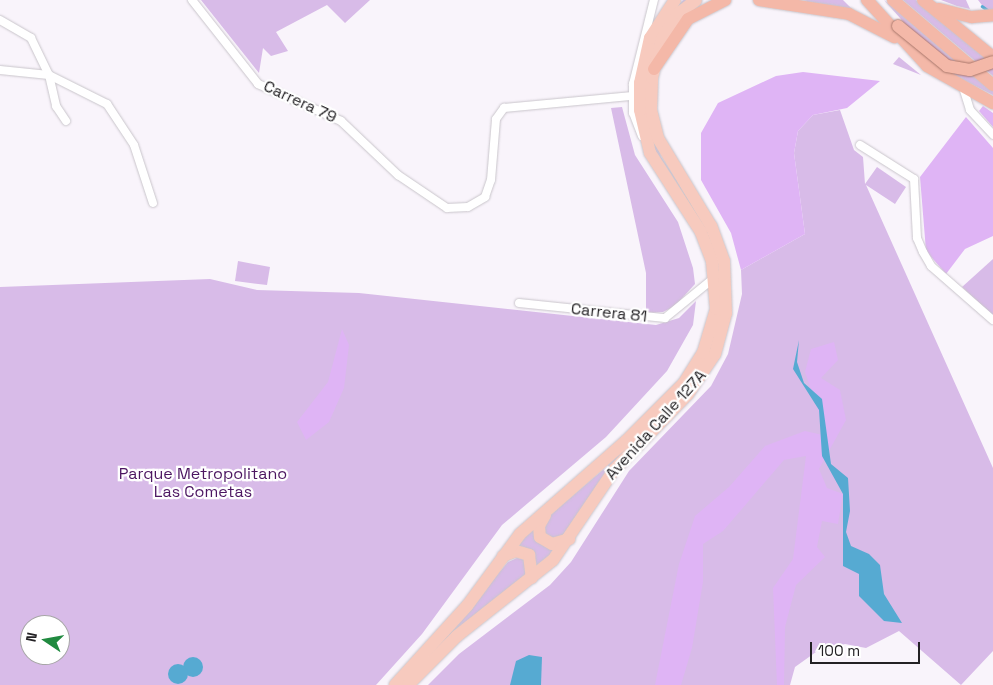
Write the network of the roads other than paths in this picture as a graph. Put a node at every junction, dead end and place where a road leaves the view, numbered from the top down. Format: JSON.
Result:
{"nodes":[{"id":1,"x":192,"y":0,"type":"edge"},
{"id":2,"x":654,"y":0,"type":"edge"},
{"id":3,"x":676,"y":0,"type":"edge"},
{"id":4,"x":696,"y":0,"type":"edge"},
{"id":5,"x":725,"y":0,"type":"edge"},
{"id":6,"x":759,"y":0,"type":"edge"},
{"id":7,"x":867,"y":0,"type":"edge"},
{"id":8,"x":877,"y":0,"type":"edge"},
{"id":9,"x":893,"y":0,"type":"edge"},
{"id":10,"x":926,"y":2,"type":"edge"},
{"id":11,"x":991,"y":16,"type":"edge"},
{"id":12,"x":0,"y":20,"type":"edge"},
{"id":13,"x":905,"y":44,"type":"junction"},
{"id":14,"x":993,"y":57,"type":"edge"},
{"id":15,"x":993,"y":62,"type":"edge"},
{"id":16,"x":654,"y":69,"type":"junction"},
{"id":17,"x":0,"y":70,"type":"edge"},
{"id":18,"x":50,"y":75,"type":"junction"},
{"id":19,"x":993,"y":85,"type":"edge"},
{"id":20,"x":963,"y":87,"type":"junction"},
{"id":21,"x":632,"y":96,"type":"junction"},
{"id":22,"x":990,"y":101,"type":"edge"},
{"id":23,"x":972,"y":113,"type":"junction"},
{"id":24,"x":66,"y":121,"type":"dead end"},
{"id":25,"x":993,"y":135,"type":"edge"},
{"id":26,"x":647,"y":144,"type":"junction"},
{"id":27,"x":860,"y":145,"type":"dead end"},
{"id":28,"x":153,"y":203,"type":"dead end"},
{"id":29,"x":715,"y":277,"type":"junction"},
{"id":30,"x":520,"y":304,"type":"dead end"},
{"id":31,"x":993,"y":320,"type":"edge"},
{"id":32,"x":548,"y":511,"type":"junction"},
{"id":33,"x":569,"y":539,"type":"junction"},
{"id":34,"x":503,"y":556,"type":"junction"},
{"id":35,"x":532,"y":578,"type":"junction"},
{"id":36,"x":395,"y":685,"type":"edge"},
{"id":37,"x":408,"y":685,"type":"edge"}],
"edges":[{"from":1,"to":21,"type":"street","name":"Carrera 79"},
{"from":2,"to":21,"type":"street"},
{"from":3,"to":26,"type":"main road","name":"Avenida Calle 127A"},
{"from":4,"to":16,"type":"main road","name":"Avenida Calle 127A"},
{"from":5,"to":16,"type":"highway"},
{"from":6,"to":13,"type":"highway"},
{"from":7,"to":13,"type":"highway"},
{"from":8,"to":15,"type":"highway","bridge":true},
{"from":9,"to":19,"type":"highway"},
{"from":10,"to":11,"type":"highway"},
{"from":10,"to":14,"type":"highway"},
{"from":12,"to":18,"type":"street"},
{"from":13,"to":20,"type":"highway"},
{"from":16,"to":33,"type":"main road","name":"Avenida Calle 127A"},
{"from":17,"to":18,"type":"street"},
{"from":18,"to":24,"type":"street"},
{"from":18,"to":28,"type":"street"},
{"from":20,"to":22,"type":"highway"},
{"from":20,"to":23,"type":"street"},
{"from":21,"to":26,"type":"street"},
{"from":22,"to":23,"type":"street"},
{"from":23,"to":25,"type":"street"},
{"from":26,"to":29,"type":"main road","name":"Avenida Calle 127A"},
{"from":27,"to":31,"type":"street"},
{"from":29,"to":30,"type":"street","name":"Carrera 81"},
{"from":29,"to":32,"type":"main road","name":"Avenida Calle 127A"},
{"from":32,"to":33,"type":"main road"},
{"from":32,"to":34,"type":"main road","name":"Avenida Calle 127A"},
{"from":33,"to":35,"type":"main road","name":"Avenida Calle 127A"},
{"from":34,"to":35,"type":"main road"},
{"from":34,"to":36,"type":"main road","name":"Avenida Calle 127A"},
{"from":35,"to":37,"type":"main road","name":"Avenida Calle 127A"}]}
